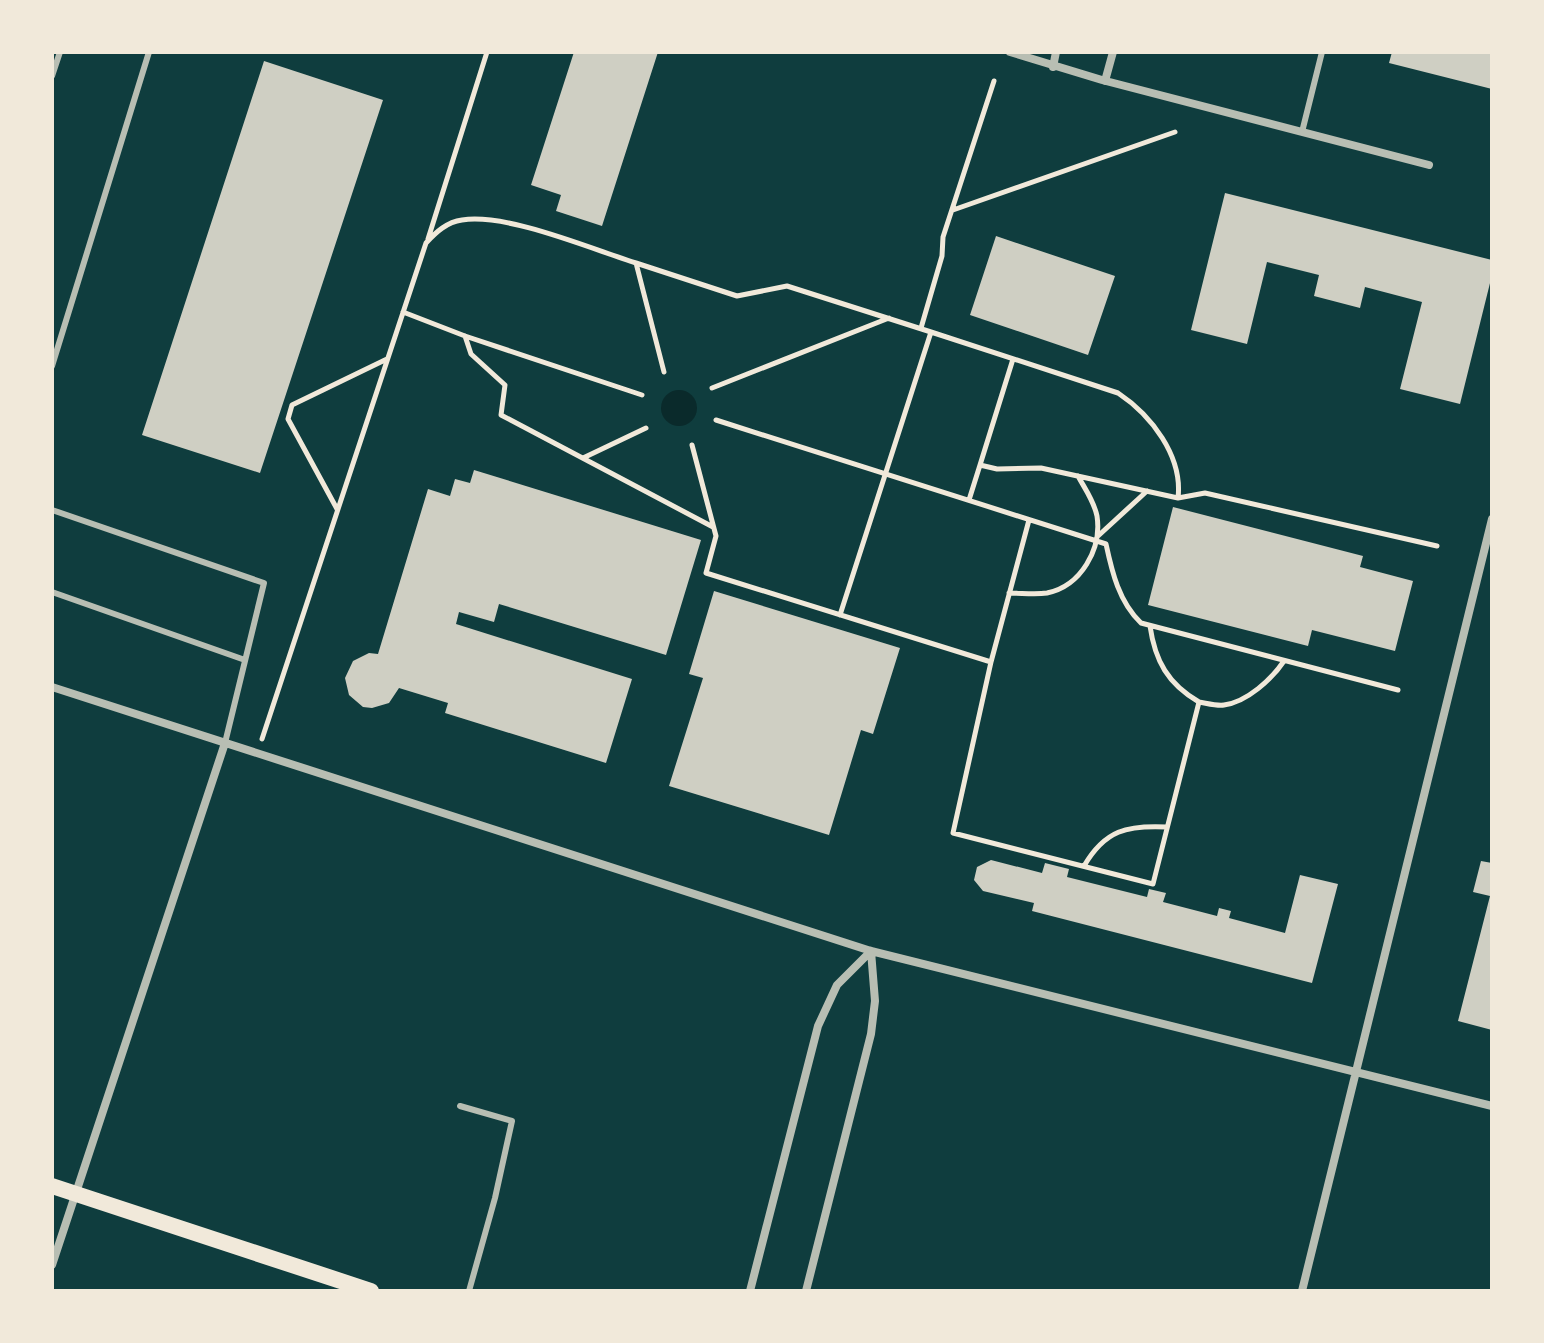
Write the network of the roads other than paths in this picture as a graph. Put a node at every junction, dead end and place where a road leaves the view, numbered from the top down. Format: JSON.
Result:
{"nodes":[{"id":1,"x":60,"y":52,"type":"edge"},
{"id":2,"x":149,"y":52,"type":"edge"},
{"id":3,"x":1010,"y":52,"type":"edge"},
{"id":4,"x":1056,"y":52,"type":"edge"},
{"id":5,"x":1113,"y":52,"type":"edge"},
{"id":6,"x":1322,"y":54,"type":"edge"},
{"id":7,"x":1053,"y":67,"type":"junction"},
{"id":8,"x":52,"y":76,"type":"edge"},
{"id":9,"x":1105,"y":81,"type":"junction"},
{"id":10,"x":1302,"y":132,"type":"junction"},
{"id":11,"x":1429,"y":165,"type":"dead end"},
{"id":12,"x":52,"y":366,"type":"edge"},
{"id":13,"x":52,"y":510,"type":"edge"},
{"id":14,"x":1492,"y":519,"type":"edge"},
{"id":15,"x":52,"y":592,"type":"edge"},
{"id":16,"x":245,"y":660,"type":"junction"},
{"id":17,"x":52,"y":687,"type":"edge"},
{"id":18,"x":225,"y":743,"type":"junction"},
{"id":19,"x":871,"y":951,"type":"junction"},
{"id":20,"x":1355,"y":1072,"type":"junction"},
{"id":21,"x":460,"y":1106,"type":"dead end"},
{"id":22,"x":1492,"y":1106,"type":"edge"},
{"id":23,"x":52,"y":1186,"type":"edge"},
{"id":24,"x":75,"y":1193,"type":"junction"},
{"id":25,"x":52,"y":1265,"type":"edge"},
{"id":26,"x":371,"y":1291,"type":"edge"},
{"id":27,"x":469,"y":1291,"type":"edge"},
{"id":28,"x":750,"y":1291,"type":"edge"},
{"id":29,"x":806,"y":1291,"type":"edge"},
{"id":30,"x":1302,"y":1291,"type":"edge"}],
"edges":[{"from":1,"to":8,"type":"lane"},
{"from":2,"to":12,"type":"lane"},
{"from":3,"to":7,"type":"street"},
{"from":4,"to":7,"type":"street"},
{"from":5,"to":9,"type":"street"},
{"from":6,"to":10,"type":"lane"},
{"from":7,"to":9,"type":"street"},
{"from":9,"to":10,"type":"street"},
{"from":10,"to":11,"type":"street"},
{"from":13,"to":16,"type":"lane"},
{"from":14,"to":20,"type":"street"},
{"from":15,"to":16,"type":"lane"},
{"from":16,"to":18,"type":"lane"},
{"from":17,"to":18,"type":"street"},
{"from":18,"to":19,"type":"street"},
{"from":18,"to":24,"type":"street"},
{"from":19,"to":20,"type":"street"},
{"from":19,"to":28,"type":"street"},
{"from":19,"to":29,"type":"street"},
{"from":20,"to":22,"type":"street"},
{"from":20,"to":30,"type":"street"},
{"from":21,"to":27,"type":"lane"},
{"from":23,"to":24,"type":"main road"},
{"from":24,"to":25,"type":"street"},
{"from":24,"to":26,"type":"main road"}]}
